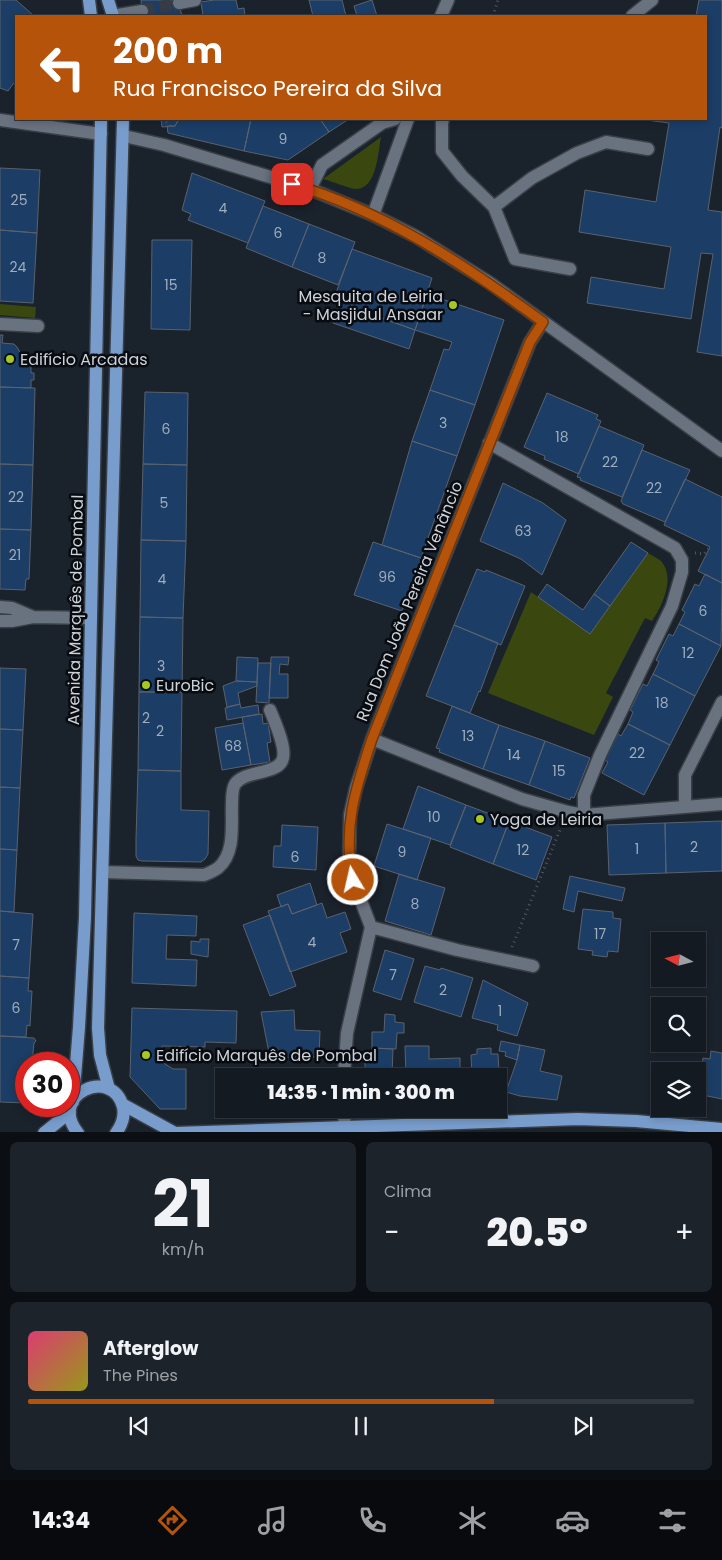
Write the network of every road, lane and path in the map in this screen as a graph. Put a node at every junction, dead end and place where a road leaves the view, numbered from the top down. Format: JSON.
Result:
{"nodes":[{"id":1,"x":89,"y":0,"type":"edge"},
{"id":2,"x":108,"y":0,"type":"edge"},
{"id":3,"x":195,"y":0,"type":"edge"},
{"id":4,"x":448,"y":0,"type":"edge"},
{"id":5,"x":498,"y":0,"type":"edge"},
{"id":6,"x":652,"y":0,"type":"edge"},
{"id":7,"x":179,"y":3,"type":"dead end"},
{"id":8,"x":142,"y":11,"type":"dead end"},
{"id":9,"x":91,"y":15,"type":"edge"},
{"id":10,"x":112,"y":15,"type":"edge"},
{"id":11,"x":118,"y":15,"type":"edge"},
{"id":12,"x":440,"y":15,"type":"edge"},
{"id":13,"x":493,"y":15,"type":"edge"},
{"id":14,"x":633,"y":15,"type":"edge"},
{"id":15,"x":0,"y":120,"type":"edge"},
{"id":16,"x":101,"y":120,"type":"edge"},
{"id":17,"x":123,"y":120,"type":"edge"},
{"id":18,"x":392,"y":120,"type":"edge"},
{"id":19,"x":408,"y":120,"type":"edge"},
{"id":20,"x":443,"y":120,"type":"edge"},
{"id":21,"x":166,"y":122,"type":"dead end"},
{"id":22,"x":173,"y":129,"type":"dead end"},
{"id":23,"x":101,"y":134,"type":"junction"},
{"id":24,"x":124,"y":136,"type":"junction"},
{"id":25,"x":648,"y":149,"type":"dead end"},
{"id":26,"x":310,"y":189,"type":"junction"},
{"id":27,"x":494,"y":207,"type":"junction"},
{"id":28,"x":373,"y":215,"type":"junction"},
{"id":29,"x":570,"y":269,"type":"dead end"},
{"id":30,"x":543,"y":322,"type":"junction"},
{"id":31,"x":0,"y":324,"type":"edge"},
{"id":32,"x":38,"y":326,"type":"dead end"},
{"id":33,"x":489,"y":443,"type":"junction"},
{"id":34,"x":722,"y":451,"type":"edge"},
{"id":35,"x":710,"y":546,"type":"dead end"},
{"id":36,"x":704,"y":554,"type":"dead end"},
{"id":37,"x":0,"y":607,"type":"edge"},
{"id":38,"x":33,"y":617,"type":"junction"},
{"id":39,"x":91,"y":618,"type":"junction"},
{"id":40,"x":0,"y":621,"type":"edge"},
{"id":41,"x":722,"y":702,"type":"edge"},
{"id":42,"x":270,"y":710,"type":"dead end"},
{"id":43,"x":372,"y":739,"type":"junction"},
{"id":44,"x":722,"y":804,"type":"edge"},
{"id":45,"x":685,"y":806,"type":"junction"},
{"id":46,"x":568,"y":812,"type":"junction"},
{"id":47,"x":584,"y":815,"type":"junction"},
{"id":48,"x":103,"y":872,"type":"junction"},
{"id":49,"x":371,"y":927,"type":"junction"},
{"id":50,"x":506,"y":961,"type":"junction"},
{"id":51,"x":533,"y":966,"type":"dead end"},
{"id":52,"x":77,"y":1052,"type":"edge"},
{"id":53,"x":345,"y":1068,"type":"edge"},
{"id":54,"x":109,"y":1089,"type":"junction"},
{"id":55,"x":80,"y":1093,"type":"edge"},
{"id":56,"x":122,"y":1104,"type":"junction"},
{"id":57,"x":61,"y":1117,"type":"edge"},
{"id":58,"x":71,"y":1117,"type":"edge"},
{"id":59,"x":344,"y":1130,"type":"edge"},
{"id":60,"x":722,"y":1130,"type":"edge"},
{"id":61,"x":47,"y":1131,"type":"edge"},
{"id":62,"x":78,"y":1132,"type":"edge"},
{"id":63,"x":116,"y":1132,"type":"edge"},
{"id":64,"x":175,"y":1132,"type":"edge"}],
"edges":[{"from":1,"to":9,"type":"main road"},
{"from":2,"to":10,"type":"main road"},
{"from":3,"to":7,"type":"street"},
{"from":4,"to":12,"type":"street"},
{"from":5,"to":13,"type":"path"},
{"from":6,"to":14,"type":"street"},
{"from":8,"to":11,"type":"street"},
{"from":15,"to":23,"type":"street"},
{"from":16,"to":23,"type":"main road","name":"Avenida Marquês de Pombal"},
{"from":17,"to":24,"type":"main road","name":"Avenida Marquês de Pombal"},
{"from":18,"to":26,"type":"street"},
{"from":19,"to":28,"type":"street"},
{"from":20,"to":27,"type":"street"},
{"from":21,"to":22,"type":"path"},
{"from":23,"to":24,"type":"main road"},
{"from":23,"to":39,"type":"main road","name":"Avenida Marquês de Pombal"},
{"from":24,"to":26,"type":"street"},
{"from":24,"to":48,"type":"main road","name":"Avenida Marquês de Pombal"},
{"from":25,"to":27,"type":"street"},
{"from":26,"to":28,"type":"street"},
{"from":27,"to":29,"type":"street"},
{"from":28,"to":30,"type":"street"},
{"from":30,"to":33,"type":"street","name":"Rua Dom João Pereira Venâncio"},
{"from":30,"to":34,"type":"street"},
{"from":31,"to":32,"type":"street"},
{"from":33,"to":43,"type":"street","name":"Rua Dom João Pereira Venâncio"},
{"from":33,"to":47,"type":"street"},
{"from":35,"to":36,"type":"path"},
{"from":37,"to":38,"type":"street"},
{"from":38,"to":39,"type":"street"},
{"from":38,"to":40,"type":"street"},
{"from":39,"to":52,"type":"main road","name":"Avenida Marquês de Pombal"},
{"from":41,"to":45,"type":"street"},
{"from":42,"to":48,"type":"street"},
{"from":43,"to":46,"type":"street"},
{"from":43,"to":49,"type":"street","name":"Rua Dom João Pereira Venâncio"},
{"from":44,"to":45,"type":"street"},
{"from":45,"to":47,"type":"street"},
{"from":46,"to":47,"type":"street"},
{"from":46,"to":50,"type":"path"},
{"from":48,"to":54,"type":"main road","name":"Avenida Marquês de Pombal"},
{"from":49,"to":50,"type":"street"},
{"from":49,"to":53,"type":"street"},
{"from":50,"to":51,"type":"street"},
{"from":54,"to":55,"type":"main road"},
{"from":54,"to":56,"type":"main road"},
{"from":56,"to":63,"type":"main road"},
{"from":56,"to":64,"type":"main road"},
{"from":57,"to":61,"type":"main road"},
{"from":58,"to":62,"type":"main road"},
{"from":59,"to":60,"type":"main road"},
{"from":59,"to":64,"type":"main road"}]}
